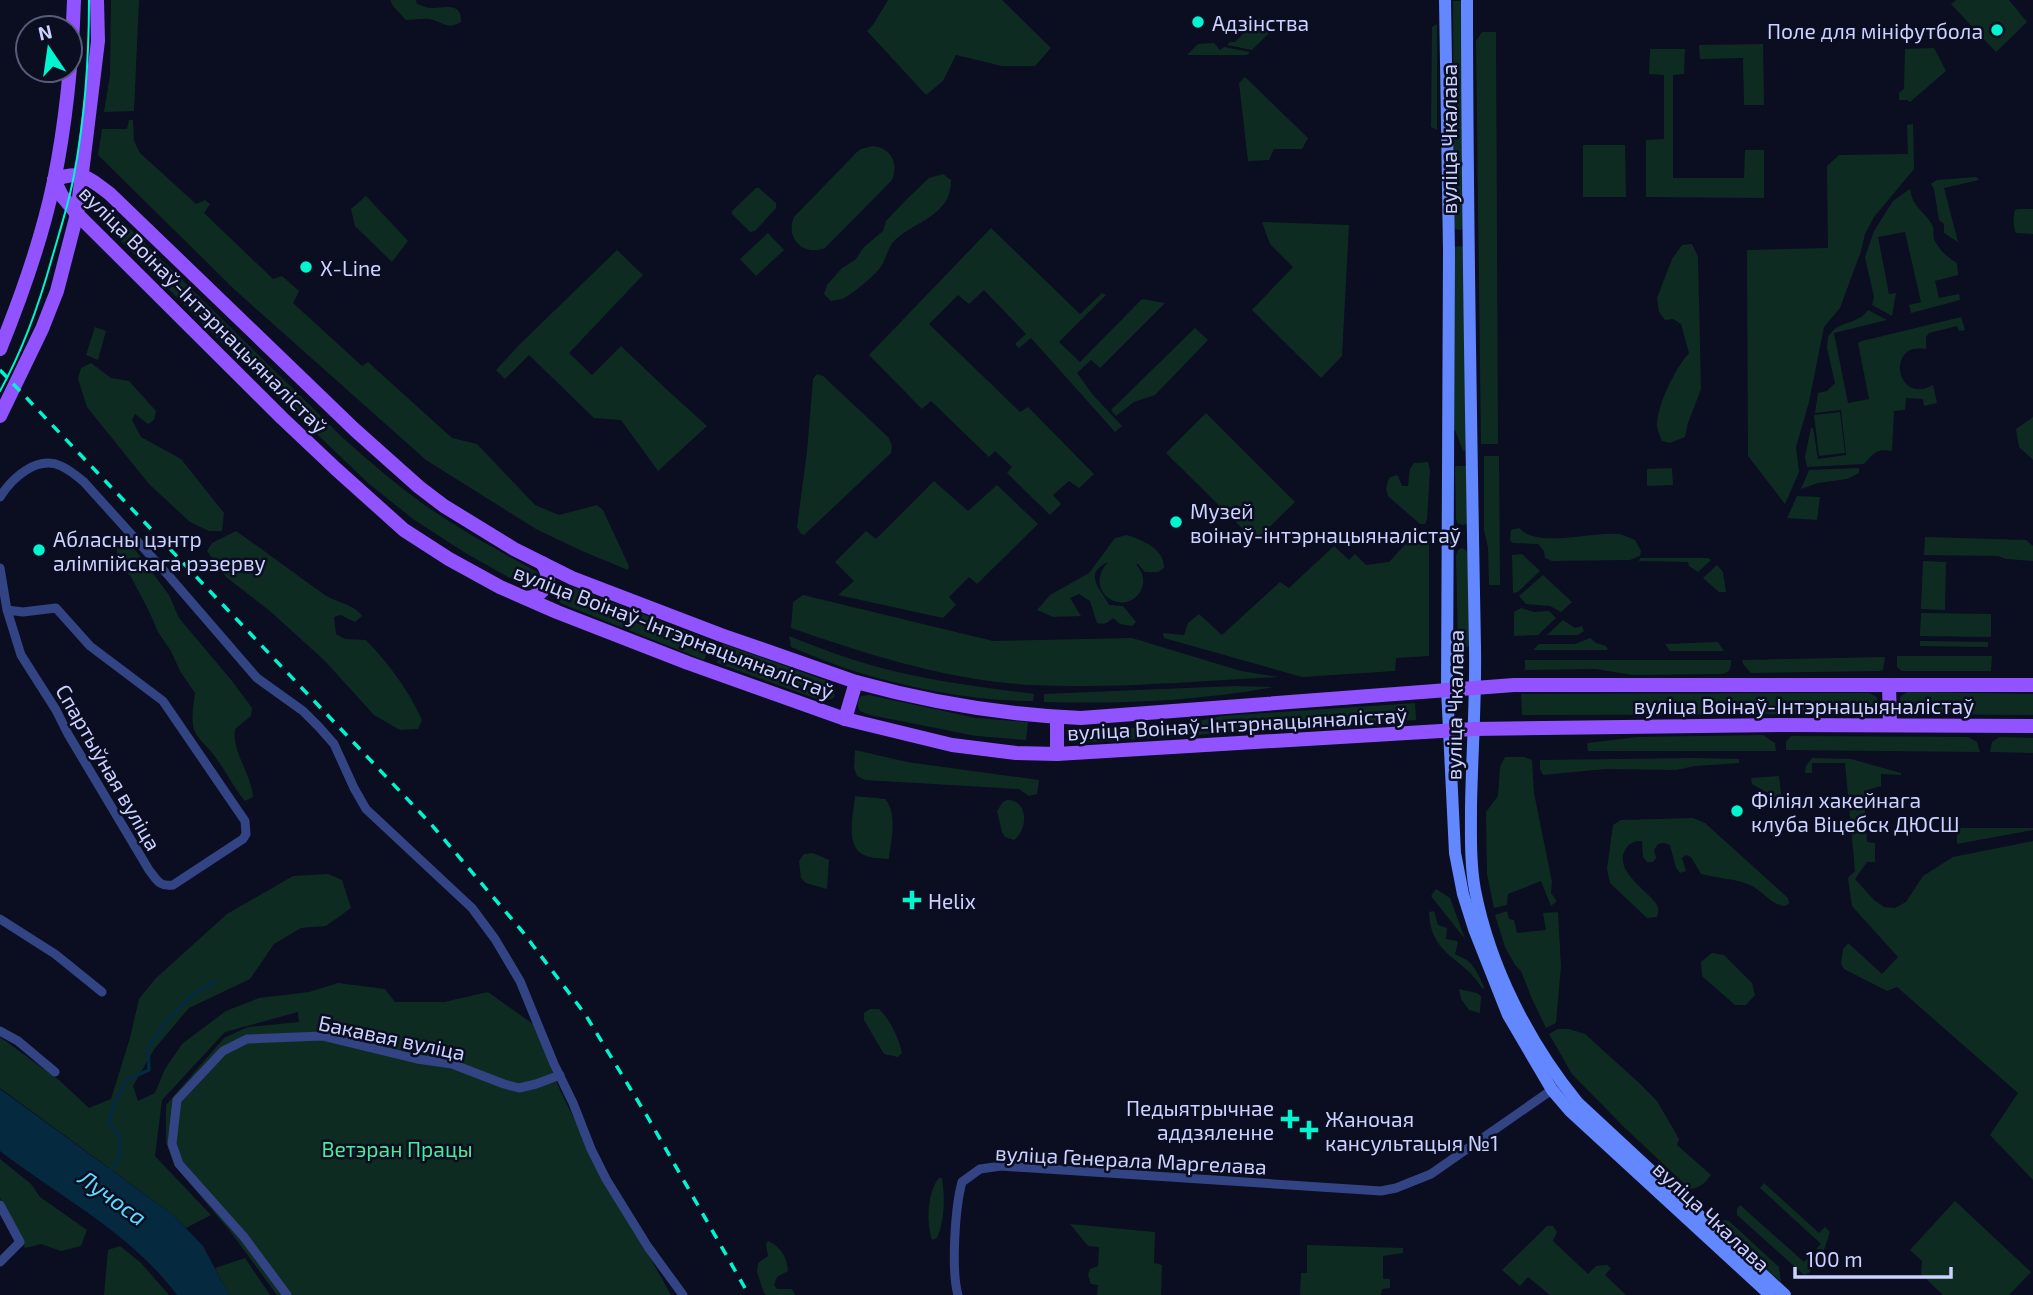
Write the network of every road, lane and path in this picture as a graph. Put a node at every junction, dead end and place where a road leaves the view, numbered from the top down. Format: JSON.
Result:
{"nodes":[{"id":1,"x":74,"y":0,"type":"edge"},
{"id":2,"x":97,"y":0,"type":"edge"},
{"id":3,"x":1445,"y":0,"type":"edge"},
{"id":4,"x":1467,"y":0,"type":"edge"},
{"id":5,"x":82,"y":175,"type":"junction"},
{"id":6,"x":54,"y":180,"type":"junction"},
{"id":7,"x":77,"y":214,"type":"junction"},
{"id":8,"x":1468,"y":223,"type":"junction"},
{"id":9,"x":1448,"y":224,"type":"junction"},
{"id":10,"x":1449,"y":251,"type":"junction"},
{"id":11,"x":1468,"y":251,"type":"junction"},
{"id":12,"x":0,"y":349,"type":"edge"},
{"id":13,"x":0,"y":416,"type":"edge"},
{"id":14,"x":0,"y":497,"type":"edge"},
{"id":15,"x":1472,"y":517,"type":"junction"},
{"id":16,"x":1448,"y":518,"type":"junction"},
{"id":17,"x":1472,"y":554,"type":"junction"},
{"id":18,"x":1448,"y":555,"type":"junction"},
{"id":19,"x":542,"y":563,"type":"junction"},
{"id":20,"x":0,"y":568,"type":"edge"},
{"id":21,"x":572,"y":578,"type":"junction"},
{"id":22,"x":526,"y":598,"type":"junction"},
{"id":23,"x":6,"y":610,"type":"junction"},
{"id":24,"x":557,"y":612,"type":"junction"},
{"id":25,"x":856,"y":682,"type":"junction"},
{"id":26,"x":1889,"y":685,"type":"junction"},
{"id":27,"x":2033,"y":685,"type":"edge"},
{"id":28,"x":1475,"y":687,"type":"junction"},
{"id":29,"x":1447,"y":689,"type":"junction"},
{"id":30,"x":1057,"y":717,"type":"junction"},
{"id":31,"x":845,"y":719,"type":"junction"},
{"id":32,"x":1890,"y":725,"type":"junction"},
{"id":33,"x":2033,"y":726,"type":"edge"},
{"id":34,"x":1474,"y":729,"type":"junction"},
{"id":35,"x":1448,"y":730,"type":"junction"},
{"id":36,"x":1057,"y":754,"type":"junction"},
{"id":37,"x":0,"y":919,"type":"edge"},
{"id":38,"x":102,"y":992,"type":"dead end"},
{"id":39,"x":0,"y":1031,"type":"edge"},
{"id":40,"x":55,"y":1072,"type":"dead end"},
{"id":41,"x":560,"y":1075,"type":"junction"},
{"id":42,"x":1557,"y":1087,"type":"junction"},
{"id":43,"x":0,"y":1205,"type":"edge"},
{"id":44,"x":1689,"y":1213,"type":"junction"},
{"id":45,"x":0,"y":1262,"type":"edge"},
{"id":46,"x":287,"y":1295,"type":"edge"},
{"id":47,"x":683,"y":1295,"type":"edge"},
{"id":48,"x":958,"y":1295,"type":"edge"},
{"id":49,"x":1770,"y":1295,"type":"edge"},
{"id":50,"x":1785,"y":1295,"type":"edge"}],
"edges":[{"from":1,"to":6,"type":"main road"},
{"from":2,"to":5,"type":"main road"},
{"from":3,"to":9,"type":"main road","name":"вуліца Чкалава"},
{"from":4,"to":8,"type":"main road","name":"вуліца Чкалава"},
{"from":5,"to":6,"type":"main road","name":"вуліца Воінаў-Інтэрнацыяналістаў"},
{"from":5,"to":7,"type":"main road"},
{"from":5,"to":19,"type":"main road","name":"вуліца Воінаў-Інтэрнацыяналістаў"},
{"from":6,"to":7,"type":"main road","name":"вуліца Воінаў-Інтэрнацыяналістаў"},
{"from":6,"to":12,"type":"main road"},
{"from":7,"to":13,"type":"main road"},
{"from":7,"to":22,"type":"main road","name":"вуліца Воінаў-Інтэрнацыяналістаў"},
{"from":8,"to":9,"type":"main road"},
{"from":8,"to":11,"type":"main road","name":"вуліца Чкалава"},
{"from":9,"to":10,"type":"main road","name":"вуліца Чкалава"},
{"from":10,"to":11,"type":"main road"},
{"from":10,"to":16,"type":"main road","name":"вуліца Чкалава"},
{"from":11,"to":15,"type":"main road","name":"вуліца Чкалава"},
{"from":14,"to":41,"type":"street"},
{"from":15,"to":16,"type":"main road"},
{"from":15,"to":17,"type":"main road","name":"вуліца Чкалава"},
{"from":16,"to":18,"type":"main road","name":"вуліца Чкалава"},
{"from":17,"to":18,"type":"main road"},
{"from":17,"to":28,"type":"main road","name":"вуліца Чкалава"},
{"from":18,"to":29,"type":"main road","name":"вуліца Чкалава"},
{"from":19,"to":21,"type":"main road","name":"вуліца Воінаў-Інтэрнацыяналістаў"},
{"from":19,"to":22,"type":"main road"},
{"from":20,"to":23,"type":"street","name":"Спартыўная вуліца"},
{"from":21,"to":24,"type":"main road"},
{"from":21,"to":25,"type":"main road","name":"вуліца Воінаў-Інтэрнацыяналістаў"},
{"from":22,"to":24,"type":"main road","name":"вуліца Воінаў-Інтэрнацыяналістаў"},
{"from":23,"to":23,"type":"street","name":"Спартыўная вуліца"},
{"from":24,"to":31,"type":"main road","name":"вуліца Воінаў-Інтэрнацыяналістаў"},
{"from":25,"to":30,"type":"main road","name":"вуліца Воінаў-Інтэрнацыяналістаў"},
{"from":25,"to":31,"type":"main road"},
{"from":26,"to":27,"type":"main road","name":"вуліца Воінаў-Інтэрнацыяналістаў"},
{"from":26,"to":28,"type":"main road","name":"вуліца Воінаў-Інтэрнацыяналістаў"},
{"from":26,"to":32,"type":"main road"},
{"from":28,"to":29,"type":"main road","name":"вуліца Воінаў-Інтэрнацыяналістаў"},
{"from":28,"to":34,"type":"main road","name":"вуліца Чкалава"},
{"from":29,"to":30,"type":"main road","name":"вуліца Воінаў-Інтэрнацыяналістаў"},
{"from":29,"to":35,"type":"main road","name":"вуліца Чкалава"},
{"from":30,"to":36,"type":"main road"},
{"from":31,"to":36,"type":"main road","name":"вуліца Воінаў-Інтэрнацыяналістаў"},
{"from":32,"to":33,"type":"main road","name":"вуліца Воінаў-Інтэрнацыяналістаў"},
{"from":32,"to":34,"type":"main road","name":"вуліца Воінаў-Інтэрнацыяналістаў"},
{"from":34,"to":35,"type":"main road","name":"вуліца Воінаў-Інтэрнацыяналістаў"},
{"from":34,"to":42,"type":"main road","name":"вуліца Чкалава"},
{"from":35,"to":36,"type":"main road","name":"вуліца Воінаў-Інтэрнацыяналістаў"},
{"from":35,"to":42,"type":"main road","name":"вуліца Чкалава"},
{"from":37,"to":38,"type":"street"},
{"from":39,"to":40,"type":"street"},
{"from":41,"to":46,"type":"street","name":"Бакавая вуліца"},
{"from":41,"to":47,"type":"street"},
{"from":42,"to":44,"type":"main road","name":"вуліца Чкалава"},
{"from":42,"to":48,"type":"street","name":"вуліца Генерала Маргелава"},
{"from":43,"to":45,"type":"street"},
{"from":44,"to":49,"type":"main road","name":"вуліца Чкалава"},
{"from":44,"to":50,"type":"main road","name":"вуліца Чкалава"}]}
